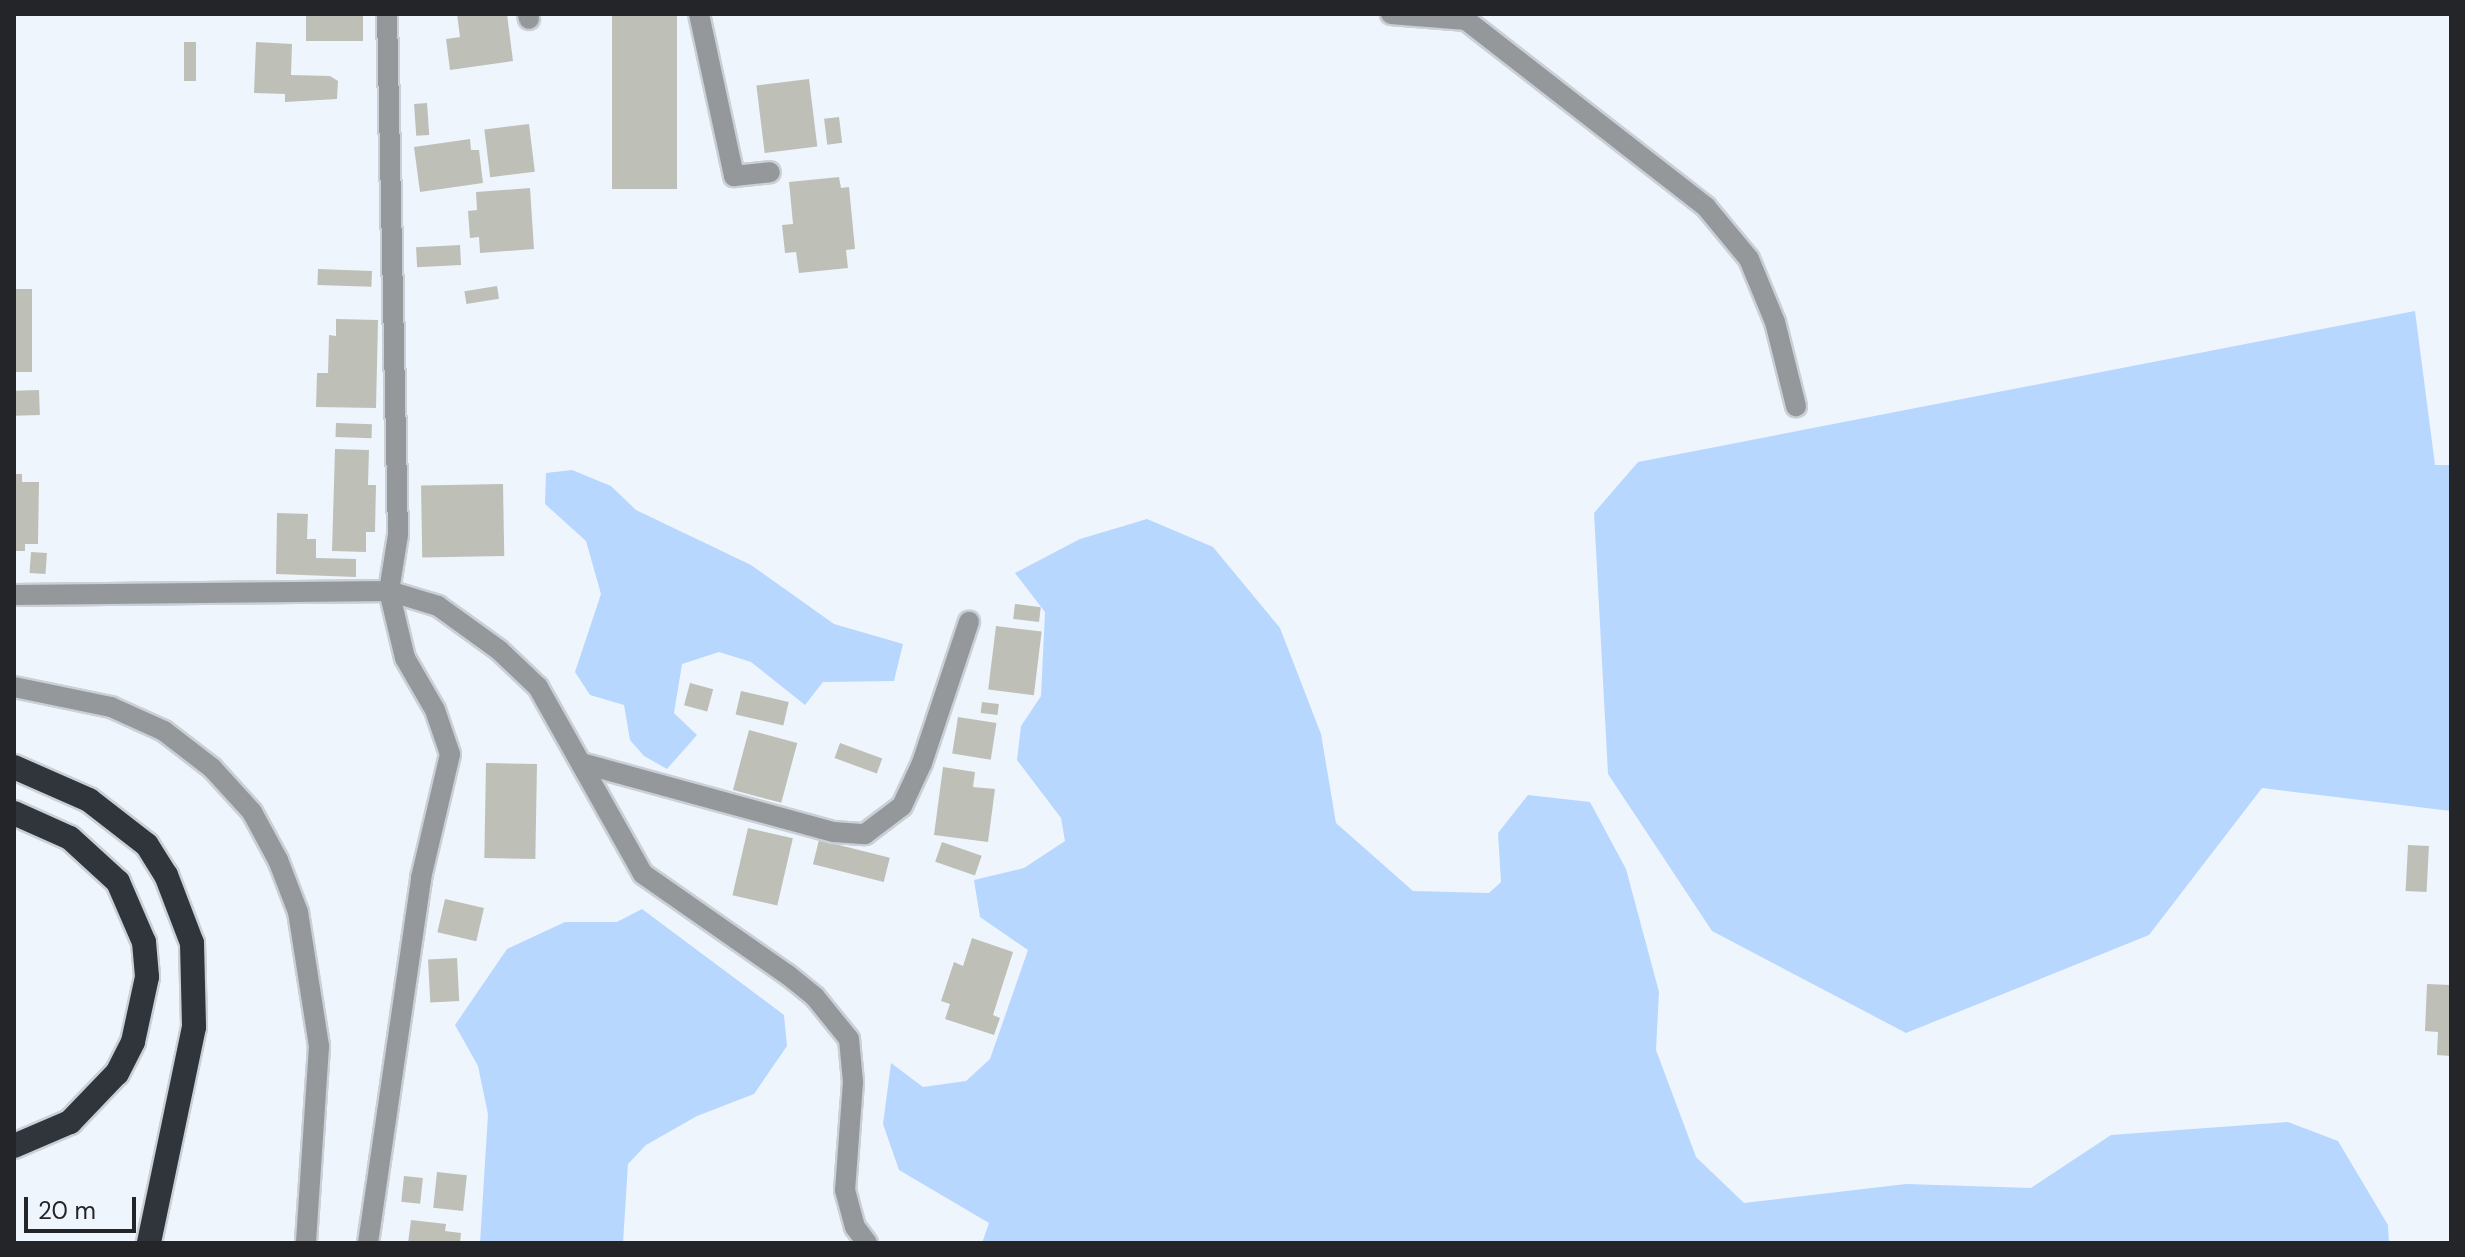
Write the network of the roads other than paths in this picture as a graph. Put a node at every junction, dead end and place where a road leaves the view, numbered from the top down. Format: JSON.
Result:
{"nodes":[{"id":1,"x":387,"y":14,"type":"edge"},
{"id":2,"x":699,"y":14,"type":"edge"},
{"id":3,"x":1391,"y":14,"type":"edge"},
{"id":4,"x":770,"y":172,"type":"dead end"},
{"id":5,"x":1796,"y":406,"type":"dead end"},
{"id":6,"x":389,"y":591,"type":"junction"},
{"id":7,"x":14,"y":595,"type":"edge"},
{"id":8,"x":969,"y":622,"type":"dead end"},
{"id":9,"x":14,"y":687,"type":"edge"},
{"id":10,"x":581,"y":763,"type":"junction"},
{"id":11,"x":14,"y":767,"type":"edge"},
{"id":12,"x":14,"y":813,"type":"edge"},
{"id":13,"x":14,"y":1146,"type":"edge"},
{"id":14,"x":149,"y":1243,"type":"edge"},
{"id":15,"x":306,"y":1243,"type":"edge"},
{"id":16,"x":368,"y":1243,"type":"edge"},
{"id":17,"x":867,"y":1243,"type":"edge"}],
"edges":[{"from":1,"to":6,"type":"street"},
{"from":2,"to":4,"type":"street"},
{"from":3,"to":5,"type":"street"},
{"from":6,"to":7,"type":"street"},
{"from":6,"to":10,"type":"street"},
{"from":6,"to":16,"type":"street"},
{"from":8,"to":10,"type":"street"},
{"from":9,"to":15,"type":"street"},
{"from":10,"to":17,"type":"street"},
{"from":11,"to":14,"type":"highway"},
{"from":12,"to":13,"type":"highway"}]}
